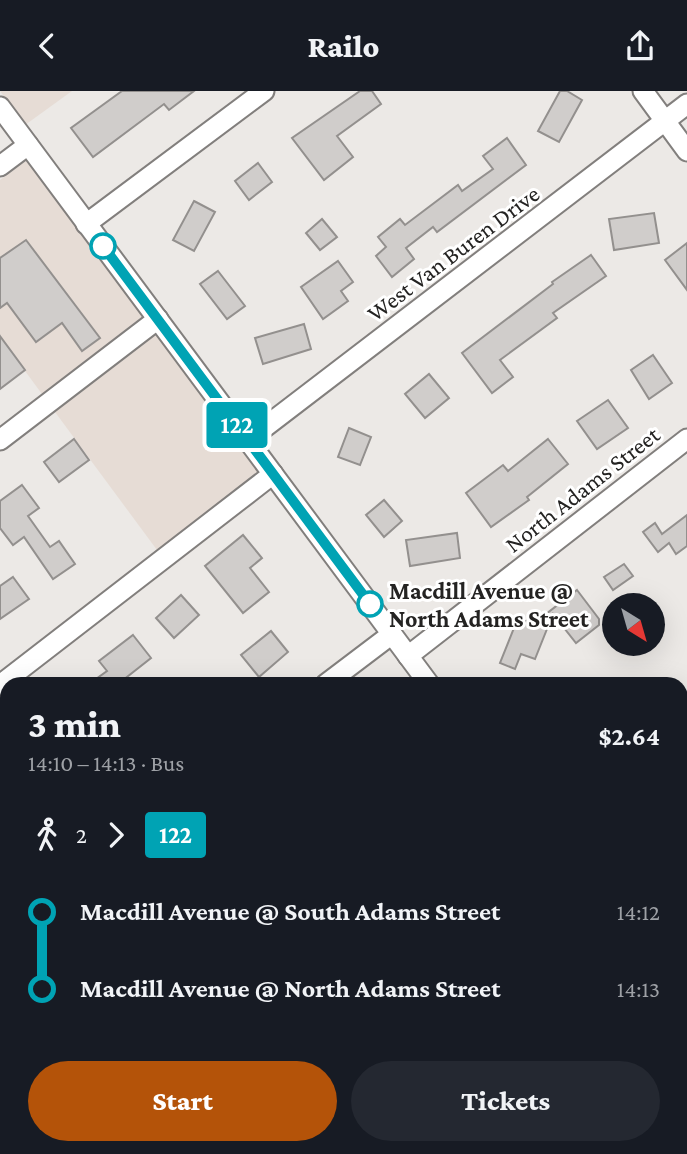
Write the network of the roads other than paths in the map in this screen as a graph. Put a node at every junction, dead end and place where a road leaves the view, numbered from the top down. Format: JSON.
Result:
{"nodes":[{"id":1,"x":264,"y":91,"type":"edge"},
{"id":2,"x":643,"y":91,"type":"edge"},
{"id":3,"x":687,"y":104,"type":"edge"},
{"id":4,"x":0,"y":107,"type":"edge"},
{"id":5,"x":665,"y":121,"type":"junction"},
{"id":6,"x":28,"y":145,"type":"junction"},
{"id":7,"x":687,"y":151,"type":"edge"},
{"id":8,"x":0,"y":166,"type":"edge"},
{"id":9,"x":86,"y":224,"type":"junction"},
{"id":10,"x":158,"y":319,"type":"junction"},
{"id":11,"x":687,"y":439,"type":"edge"},
{"id":12,"x":0,"y":440,"type":"edge"},
{"id":13,"x":248,"y":440,"type":"junction"},
{"id":14,"x":273,"y":474,"type":"junction"},
{"id":15,"x":392,"y":634,"type":"junction"},
{"id":16,"x":408,"y":656,"type":"junction"},
{"id":17,"x":10,"y":677,"type":"edge"},
{"id":18,"x":335,"y":677,"type":"edge"},
{"id":19,"x":424,"y":677,"type":"edge"}],
"edges":[{"from":1,"to":9,"type":"street"},
{"from":2,"to":5,"type":"street"},
{"from":3,"to":5,"type":"street","name":"West Van Buren Drive"},
{"from":4,"to":6,"type":"street"},
{"from":5,"to":7,"type":"street"},
{"from":5,"to":13,"type":"street","name":"West Van Buren Drive"},
{"from":6,"to":8,"type":"street"},
{"from":6,"to":9,"type":"street"},
{"from":9,"to":10,"type":"street"},
{"from":10,"to":12,"type":"street"},
{"from":10,"to":13,"type":"street"},
{"from":11,"to":16,"type":"street","name":"North Adams Street"},
{"from":13,"to":14,"type":"street"},
{"from":14,"to":15,"type":"street"},
{"from":14,"to":17,"type":"street"},
{"from":15,"to":16,"type":"street"},
{"from":15,"to":18,"type":"street"},
{"from":16,"to":19,"type":"street"}]}
